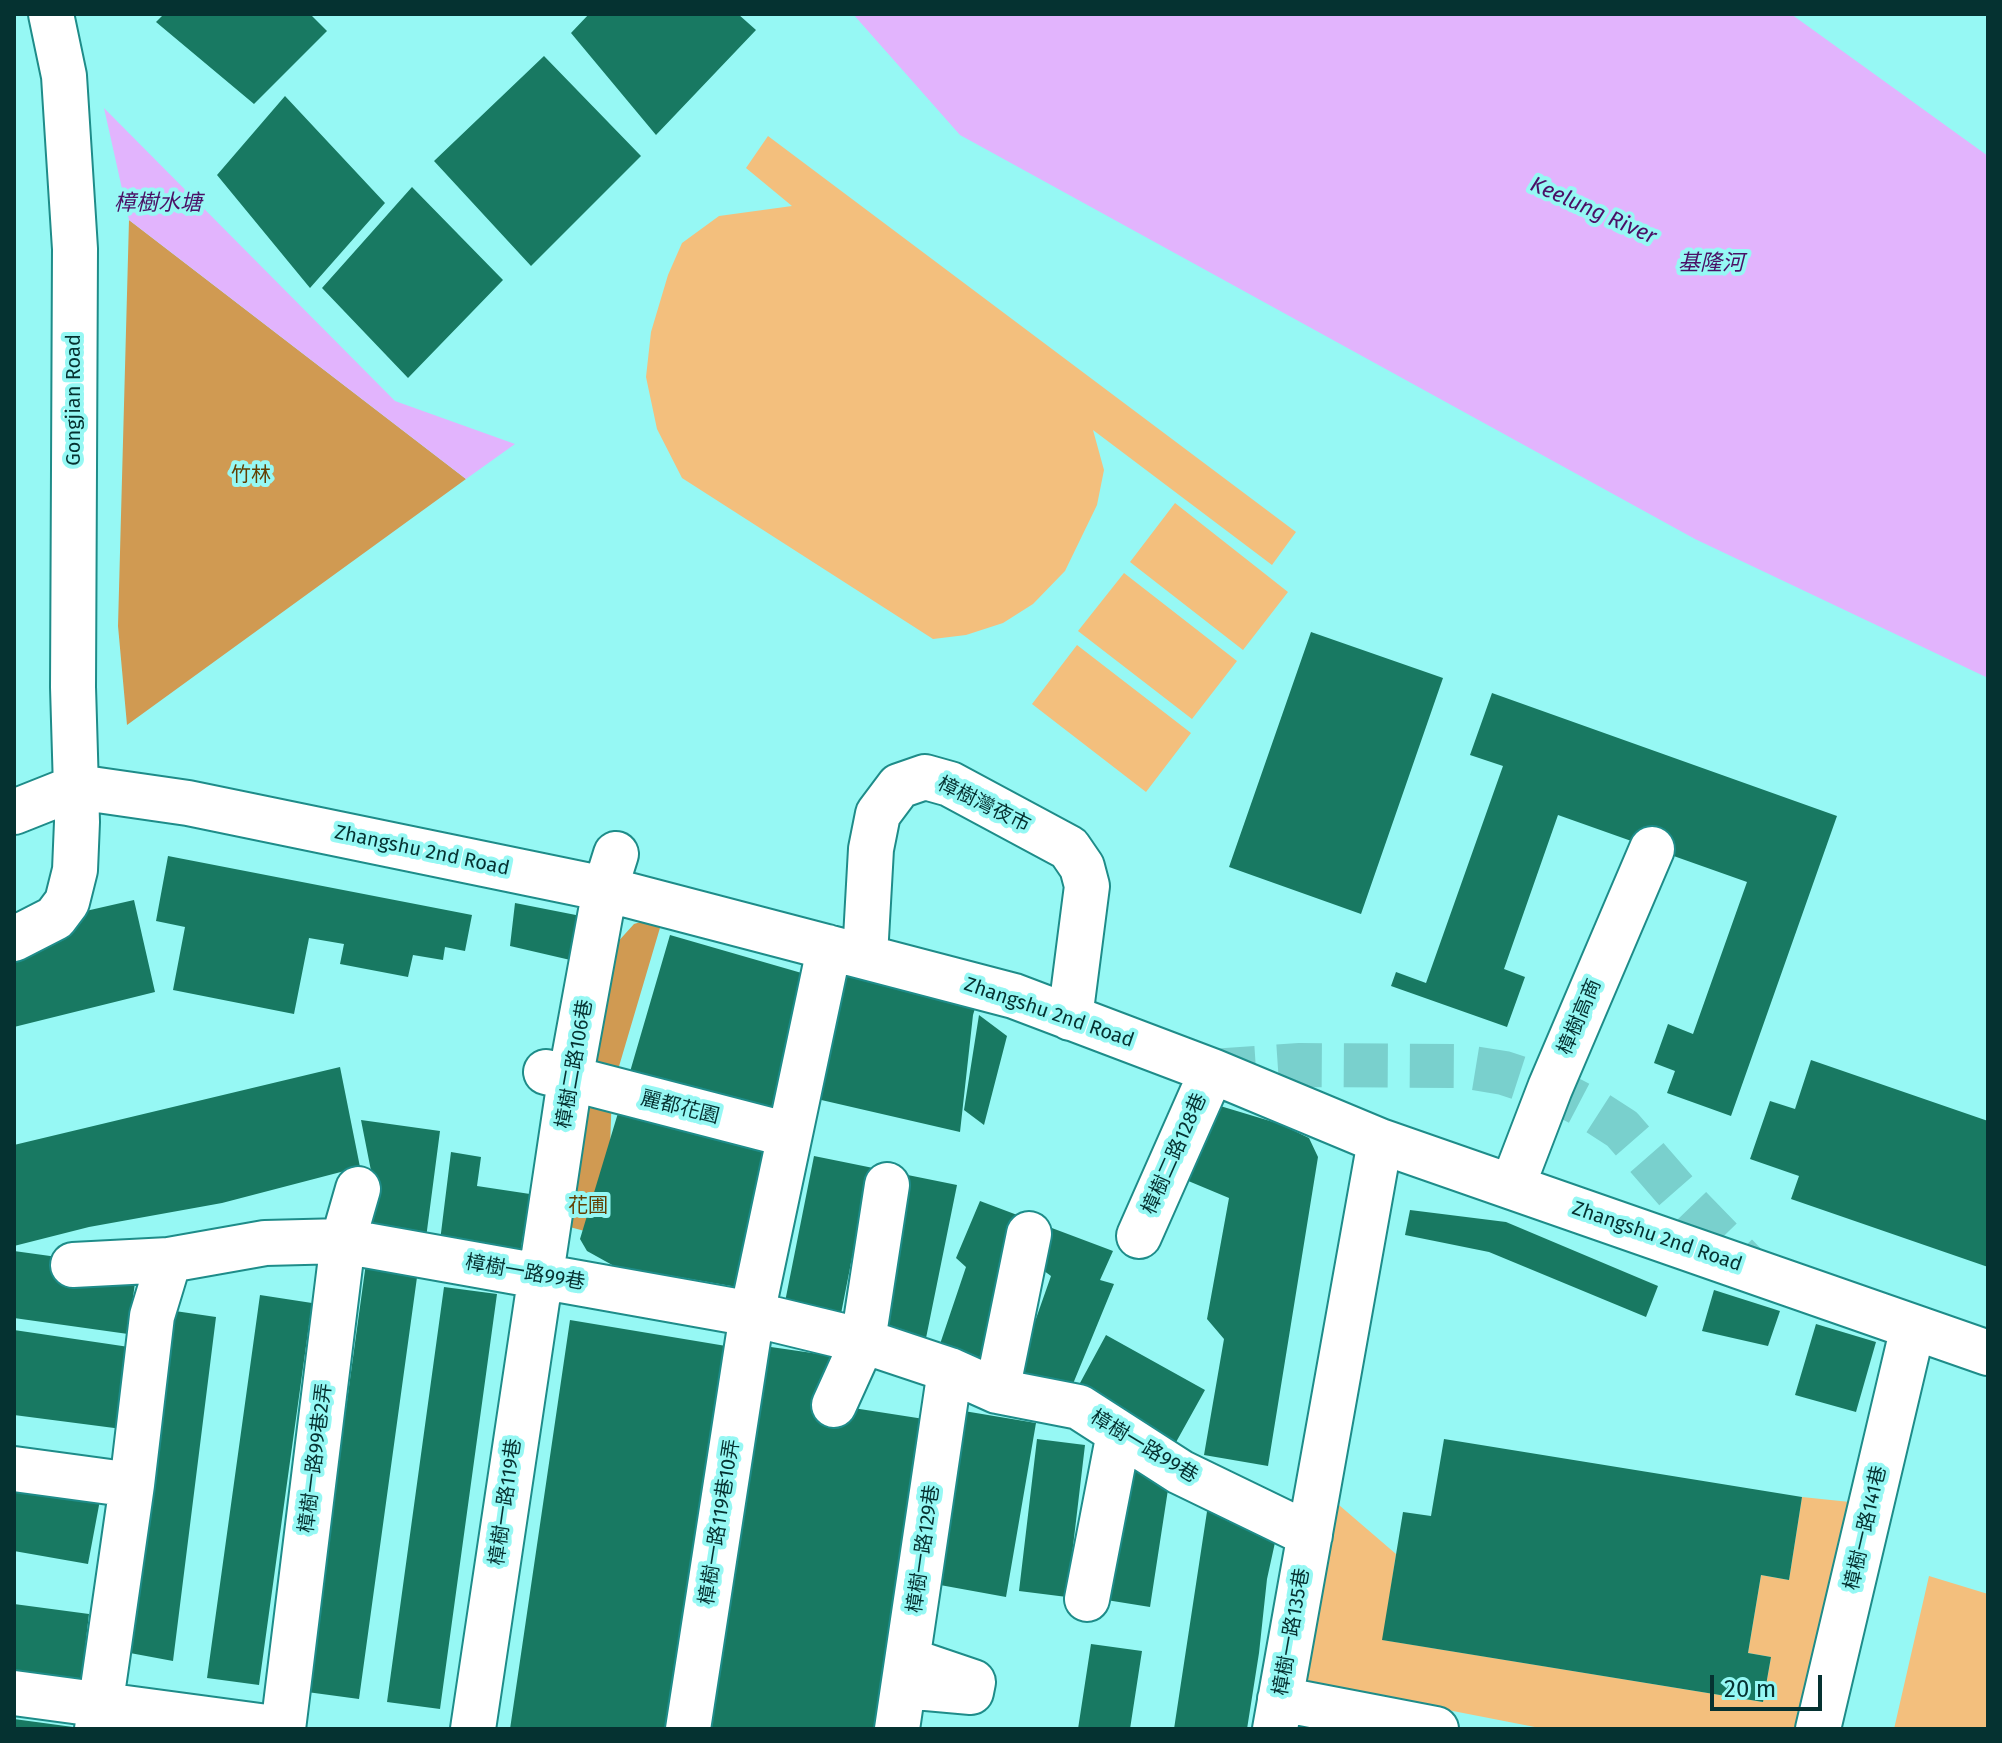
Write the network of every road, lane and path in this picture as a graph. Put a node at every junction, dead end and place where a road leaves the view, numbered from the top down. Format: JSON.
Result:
{"nodes":[{"id":1,"x":51,"y":14,"type":"edge"},
{"id":2,"x":77,"y":787,"type":"junction"},
{"id":3,"x":14,"y":812,"type":"edge"},
{"id":4,"x":1652,"y":849,"type":"dead end"},
{"id":5,"x":610,"y":872,"type":"junction"},
{"id":6,"x":14,"y":939,"type":"edge"},
{"id":7,"x":846,"y":951,"type":"junction"},
{"id":8,"x":1070,"y":1018,"type":"junction"},
{"id":9,"x":1212,"y":1071,"type":"junction"},
{"id":10,"x":558,"y":1076,"type":"junction"},
{"id":11,"x":789,"y":1135,"type":"junction"},
{"id":12,"x":1380,"y":1141,"type":"junction"},
{"id":13,"x":887,"y":1185,"type":"dead end"},
{"id":14,"x":1512,"y":1187,"type":"junction"},
{"id":15,"x":358,"y":1189,"type":"dead end"},
{"id":16,"x":1029,"y":1234,"type":"dead end"},
{"id":17,"x":1139,"y":1236,"type":"dead end"},
{"id":18,"x":343,"y":1241,"type":"junction"},
{"id":19,"x":169,"y":1260,"type":"junction"},
{"id":20,"x":73,"y":1265,"type":"dead end"},
{"id":21,"x":540,"y":1275,"type":"junction"},
{"id":22,"x":752,"y":1314,"type":"junction"},
{"id":23,"x":1913,"y":1327,"type":"junction"},
{"id":24,"x":863,"y":1341,"type":"junction"},
{"id":25,"x":1988,"y":1353,"type":"edge"},
{"id":26,"x":950,"y":1370,"type":"junction"},
{"id":27,"x":997,"y":1391,"type":"junction"},
{"id":28,"x":834,"y":1405,"type":"dead end"},
{"id":29,"x":1119,"y":1433,"type":"junction"},
{"id":30,"x":14,"y":1469,"type":"edge"},
{"id":31,"x":132,"y":1485,"type":"junction"},
{"id":32,"x":1310,"y":1535,"type":"junction"},
{"id":33,"x":1087,"y":1599,"type":"dead end"},
{"id":34,"x":14,"y":1693,"type":"edge"},
{"id":35,"x":1278,"y":1714,"type":"edge"},
{"id":36,"x":98,"y":1716,"type":"edge"},
{"id":37,"x":282,"y":1729,"type":"edge"},
{"id":38,"x":473,"y":1729,"type":"edge"},
{"id":39,"x":688,"y":1729,"type":"edge"},
{"id":40,"x":897,"y":1729,"type":"edge"},
{"id":41,"x":1436,"y":1729,"type":"edge"},
{"id":42,"x":1818,"y":1729,"type":"edge"}],
"edges":[{"from":1,"to":2,"type":"street","name":"Gongjian Road"},
{"from":2,"to":3,"type":"street"},
{"from":2,"to":5,"type":"street","name":"Zhangshu 2nd Road"},
{"from":2,"to":6,"type":"street","name":"Gongjian Road"},
{"from":4,"to":14,"type":"street","name":"樟樹高商"},
{"from":5,"to":7,"type":"street","name":"Zhangshu 2nd Road"},
{"from":5,"to":10,"type":"street","name":"樟樹二路106巷"},
{"from":7,"to":8,"type":"street","name":"Zhangshu 2nd Road"},
{"from":7,"to":8,"type":"street","name":"樟樹灣夜市"},
{"from":7,"to":11,"type":"street"},
{"from":8,"to":9,"type":"street","name":"Zhangshu 2nd Road"},
{"from":9,"to":12,"type":"street","name":"Zhangshu 2nd Road"},
{"from":9,"to":17,"type":"street","name":"樟樹二路128巷"},
{"from":10,"to":11,"type":"street","name":"麗都花園"},
{"from":10,"to":21,"type":"street","name":"樟樹二路106巷"},
{"from":11,"to":22,"type":"street"},
{"from":12,"to":14,"type":"street","name":"Zhangshu 2nd Road"},
{"from":12,"to":32,"type":"street","name":"樟樹一路135巷"},
{"from":13,"to":24,"type":"street"},
{"from":14,"to":23,"type":"street","name":"Zhangshu 2nd Road"},
{"from":15,"to":18,"type":"street","name":"樟樹一路99巷2弄"},
{"from":16,"to":27,"type":"street"},
{"from":18,"to":19,"type":"street","name":"樟樹一路99巷"},
{"from":18,"to":21,"type":"street","name":"樟樹一路99巷"},
{"from":18,"to":37,"type":"street","name":"樟樹一路99巷2弄"},
{"from":19,"to":20,"type":"street","name":"樟樹一路99巷"},
{"from":19,"to":31,"type":"street"},
{"from":21,"to":22,"type":"street","name":"樟樹一路99巷"},
{"from":21,"to":38,"type":"street","name":"樟樹一路119巷"},
{"from":22,"to":24,"type":"street","name":"樟樹一路99巷"},
{"from":22,"to":39,"type":"street","name":"樟樹一路119巷10弄"},
{"from":23,"to":25,"type":"street","name":"Zhangshu 2nd Road"},
{"from":23,"to":42,"type":"street","name":"樟樹一路141巷"},
{"from":24,"to":26,"type":"street","name":"樟樹一路99巷"},
{"from":24,"to":28,"type":"street"},
{"from":26,"to":27,"type":"street","name":"樟樹一路99巷"},
{"from":26,"to":40,"type":"street","name":"樟樹一路129巷"},
{"from":27,"to":29,"type":"street","name":"樟樹一路99巷"},
{"from":29,"to":32,"type":"street","name":"樟樹一路99巷"},
{"from":29,"to":33,"type":"street"},
{"from":30,"to":31,"type":"street"},
{"from":31,"to":36,"type":"street"},
{"from":32,"to":35,"type":"street","name":"樟樹一路135巷"},
{"from":34,"to":36,"type":"street"},
{"from":35,"to":41,"type":"street"},
{"from":36,"to":37,"type":"street"}]}
